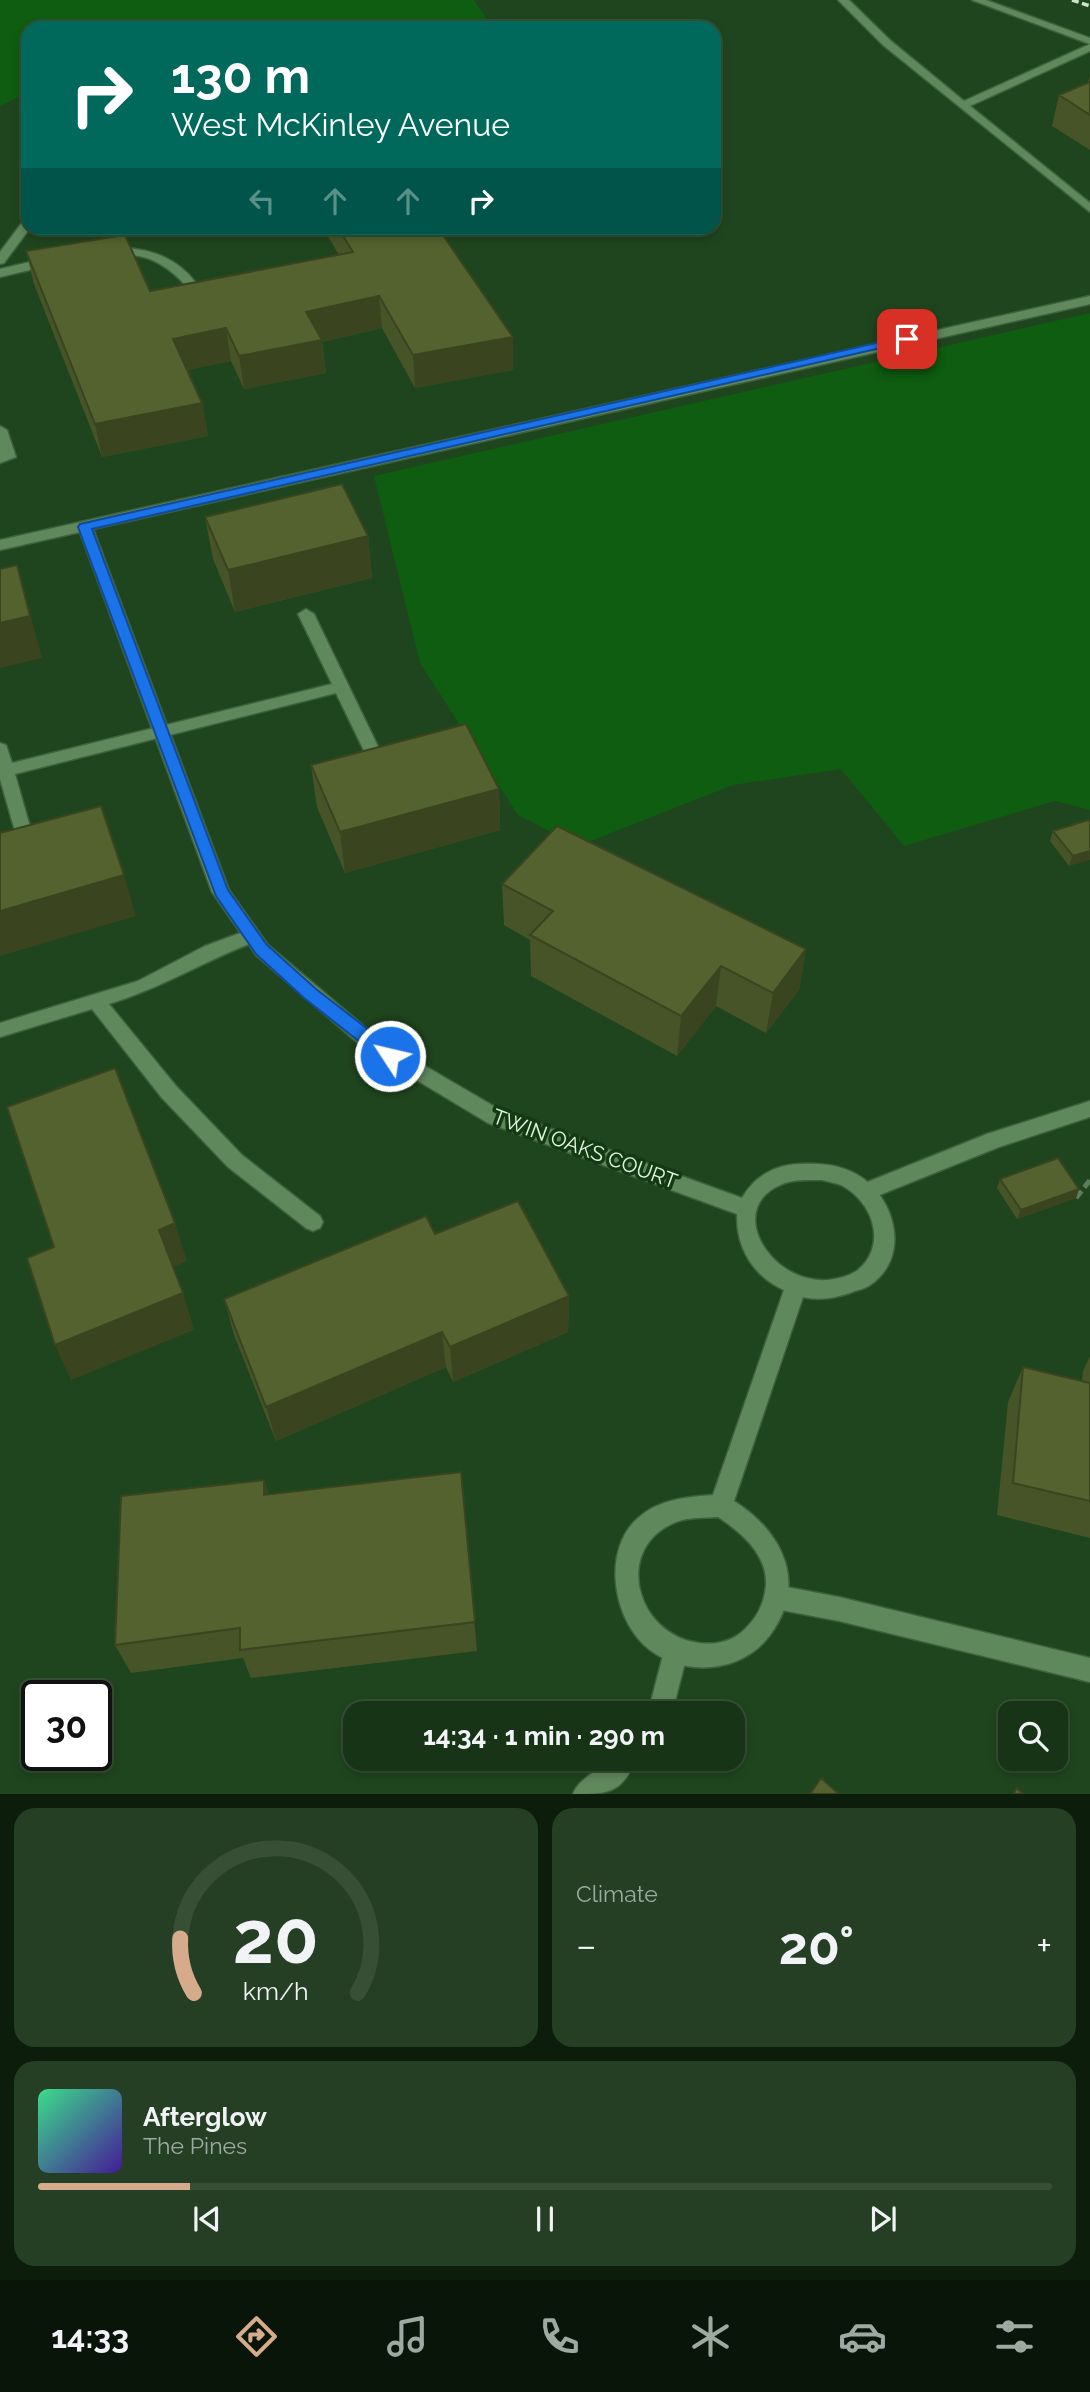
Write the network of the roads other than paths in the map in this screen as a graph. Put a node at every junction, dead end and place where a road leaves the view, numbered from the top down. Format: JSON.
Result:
{"nodes":[{"id":1,"x":843,"y":0,"type":"edge"},
{"id":2,"x":977,"y":0,"type":"edge"},
{"id":3,"x":1090,"y":41,"type":"edge"},
{"id":4,"x":1090,"y":47,"type":"edge"},
{"id":5,"x":963,"y":105,"type":"junction"},
{"id":6,"x":1090,"y":209,"type":"edge"},
{"id":7,"x":21,"y":232,"type":"edge"},
{"id":8,"x":94,"y":254,"type":"edge"},
{"id":9,"x":70,"y":258,"type":"edge"},
{"id":10,"x":0,"y":260,"type":"edge"},
{"id":11,"x":0,"y":273,"type":"edge"},
{"id":12,"x":190,"y":283,"type":"edge"},
{"id":13,"x":1090,"y":300,"type":"edge"},
{"id":14,"x":0,"y":430,"type":"edge"},
{"id":15,"x":0,"y":459,"type":"edge"},
{"id":16,"x":85,"y":527,"type":"junction"},
{"id":17,"x":0,"y":545,"type":"edge"},
{"id":18,"x":306,"y":614,"type":"dead end"},
{"id":19,"x":341,"y":687,"type":"junction"},
{"id":20,"x":162,"y":731,"type":"junction"},
{"id":21,"x":0,"y":749,"type":"edge"},
{"id":22,"x":376,"y":759,"type":"edge"},
{"id":23,"x":6,"y":770,"type":"junction"},
{"id":24,"x":25,"y":841,"type":"edge"},
{"id":25,"x":251,"y":936,"type":"junction"},
{"id":26,"x":96,"y":1001,"type":"junction"},
{"id":27,"x":0,"y":1030,"type":"edge"},
{"id":28,"x":1090,"y":1109,"type":"edge"},
{"id":29,"x":867,"y":1191,"type":"junction"},
{"id":30,"x":747,"y":1209,"type":"junction"},
{"id":31,"x":313,"y":1222,"type":"dead end"},
{"id":32,"x":796,"y":1287,"type":"junction"},
{"id":33,"x":721,"y":1506,"type":"junction"},
{"id":34,"x":776,"y":1597,"type":"junction"},
{"id":35,"x":676,"y":1651,"type":"junction"},
{"id":36,"x":1090,"y":1670,"type":"edge"},
{"id":37,"x":663,"y":1701,"type":"edge"},
{"id":38,"x":615,"y":1771,"type":"edge"},
{"id":39,"x":585,"y":1794,"type":"edge"}],
"edges":[{"from":1,"to":5,"type":"street"},
{"from":2,"to":3,"type":"street"},
{"from":4,"to":5,"type":"street"},
{"from":5,"to":6,"type":"street"},
{"from":7,"to":10,"type":"street"},
{"from":8,"to":12,"type":"street"},
{"from":9,"to":11,"type":"street"},
{"from":13,"to":16,"type":"street"},
{"from":14,"to":15,"type":"street"},
{"from":16,"to":17,"type":"street"},
{"from":16,"to":20,"type":"street","name":"TWIN OAKS COURT"},
{"from":18,"to":19,"type":"street"},
{"from":19,"to":20,"type":"street"},
{"from":19,"to":22,"type":"street"},
{"from":20,"to":23,"type":"street"},
{"from":20,"to":25,"type":"street","name":"TWIN OAKS COURT"},
{"from":21,"to":23,"type":"street"},
{"from":23,"to":24,"type":"street"},
{"from":25,"to":26,"type":"street"},
{"from":25,"to":30,"type":"street","name":"TWIN OAKS COURT"},
{"from":26,"to":27,"type":"street"},
{"from":26,"to":31,"type":"street"},
{"from":28,"to":29,"type":"street"},
{"from":29,"to":30,"type":"street"},
{"from":29,"to":32,"type":"street"},
{"from":30,"to":32,"type":"street"},
{"from":32,"to":33,"type":"street"},
{"from":33,"to":34,"type":"street"},
{"from":33,"to":35,"type":"street"},
{"from":34,"to":35,"type":"street"},
{"from":34,"to":36,"type":"street"},
{"from":35,"to":37,"type":"street"},
{"from":38,"to":39,"type":"street"}]}
